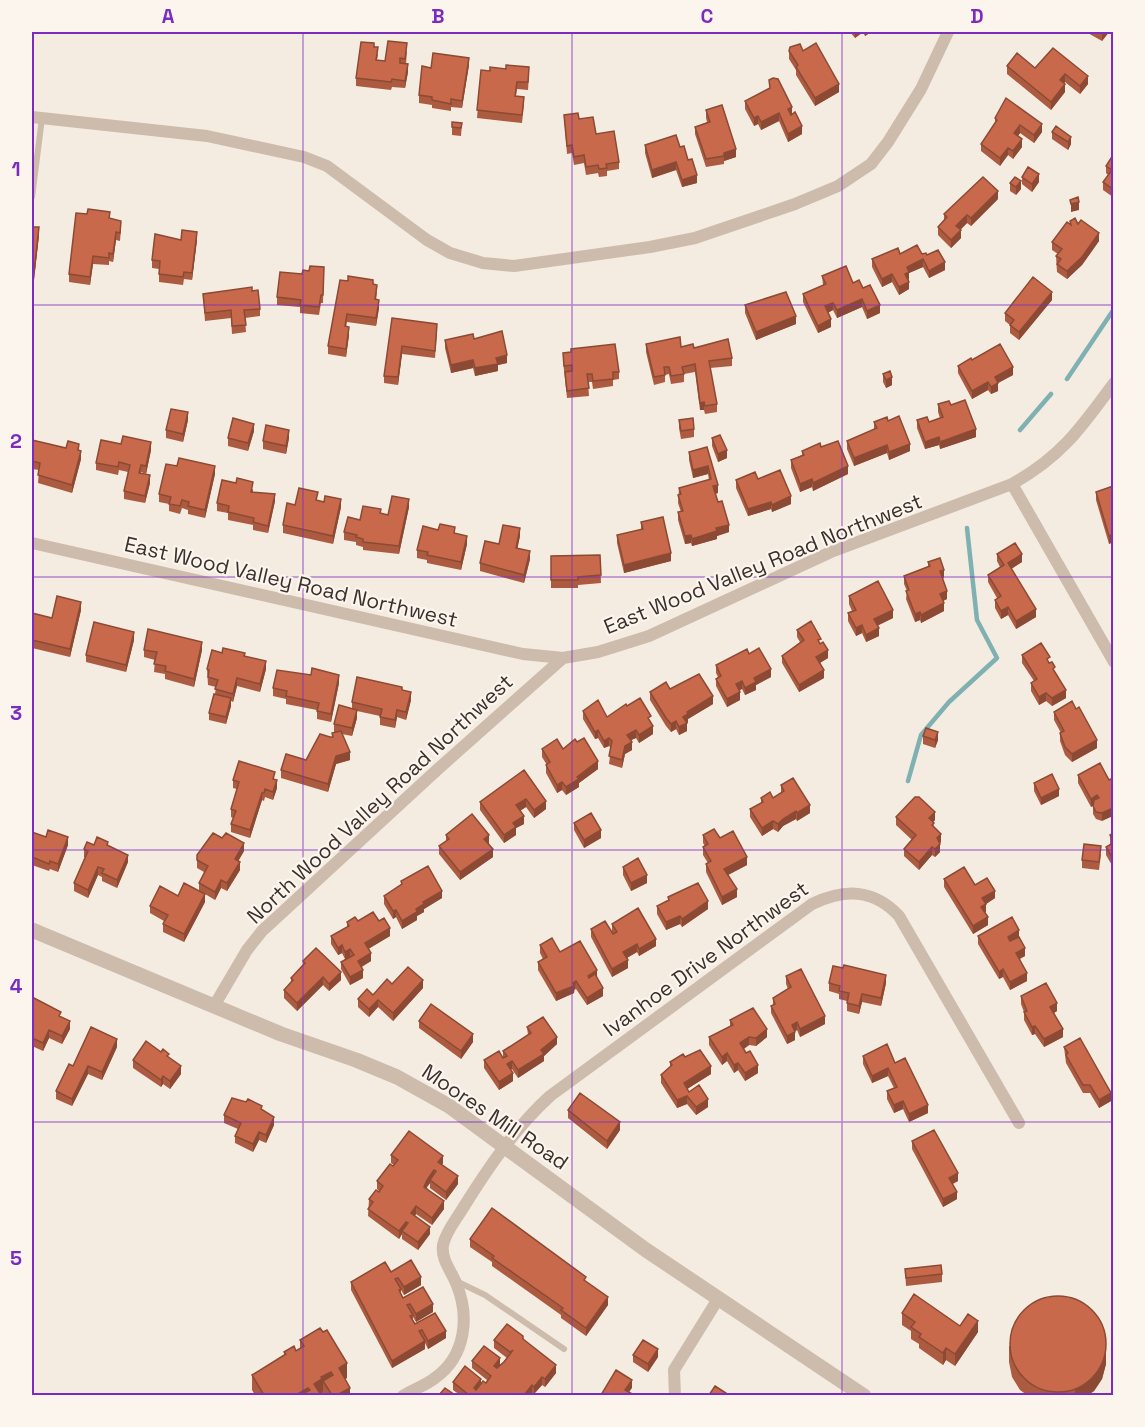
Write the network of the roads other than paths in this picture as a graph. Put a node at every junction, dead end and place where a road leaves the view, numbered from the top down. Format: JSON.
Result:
{"nodes":[{"id":1,"x":948,"y":32,"type":"edge"},
{"id":2,"x":37,"y":118,"type":"edge"},
{"id":3,"x":32,"y":197,"type":"edge"},
{"id":4,"x":1113,"y":383,"type":"edge"},
{"id":5,"x":1012,"y":484,"type":"junction"},
{"id":6,"x":32,"y":543,"type":"edge"},
{"id":7,"x":563,"y":658,"type":"junction"},
{"id":8,"x":1113,"y":662,"type":"edge"},
{"id":9,"x":32,"y":930,"type":"edge"},
{"id":10,"x":214,"y":1006,"type":"junction"},
{"id":11,"x":1018,"y":1124,"type":"dead end"},
{"id":12,"x":505,"y":1146,"type":"junction"},
{"id":13,"x":455,"y":1281,"type":"junction"},
{"id":14,"x":718,"y":1299,"type":"junction"},
{"id":15,"x":564,"y":1349,"type":"dead end"},
{"id":16,"x":403,"y":1395,"type":"edge"},
{"id":17,"x":675,"y":1395,"type":"edge"},
{"id":18,"x":864,"y":1395,"type":"edge"}],
"edges":[{"from":1,"to":2,"type":"street"},
{"from":2,"to":3,"type":"lane"},
{"from":4,"to":5,"type":"street","name":"East Wood Valley Road Northwest"},
{"from":5,"to":7,"type":"street","name":"East Wood Valley Road Northwest"},
{"from":5,"to":8,"type":"street"},
{"from":6,"to":7,"type":"street","name":"East Wood Valley Road Northwest"},
{"from":7,"to":10,"type":"street","name":"North Wood Valley Road Northwest"},
{"from":9,"to":10,"type":"street","name":"Moores Mill Road"},
{"from":10,"to":12,"type":"street","name":"Moores Mill Road"},
{"from":11,"to":12,"type":"street","name":"Ivanhoe Drive Northwest"},
{"from":12,"to":13,"type":"street","name":"Ivanhoe Drive Northwest"},
{"from":12,"to":14,"type":"street","name":"Moores Mill Road"},
{"from":13,"to":15,"type":"lane"},
{"from":13,"to":16,"type":"street","name":"Ivanhoe Drive Northwest"},
{"from":14,"to":17,"type":"street"},
{"from":14,"to":18,"type":"street","name":"Moores Mill Road"}]}
